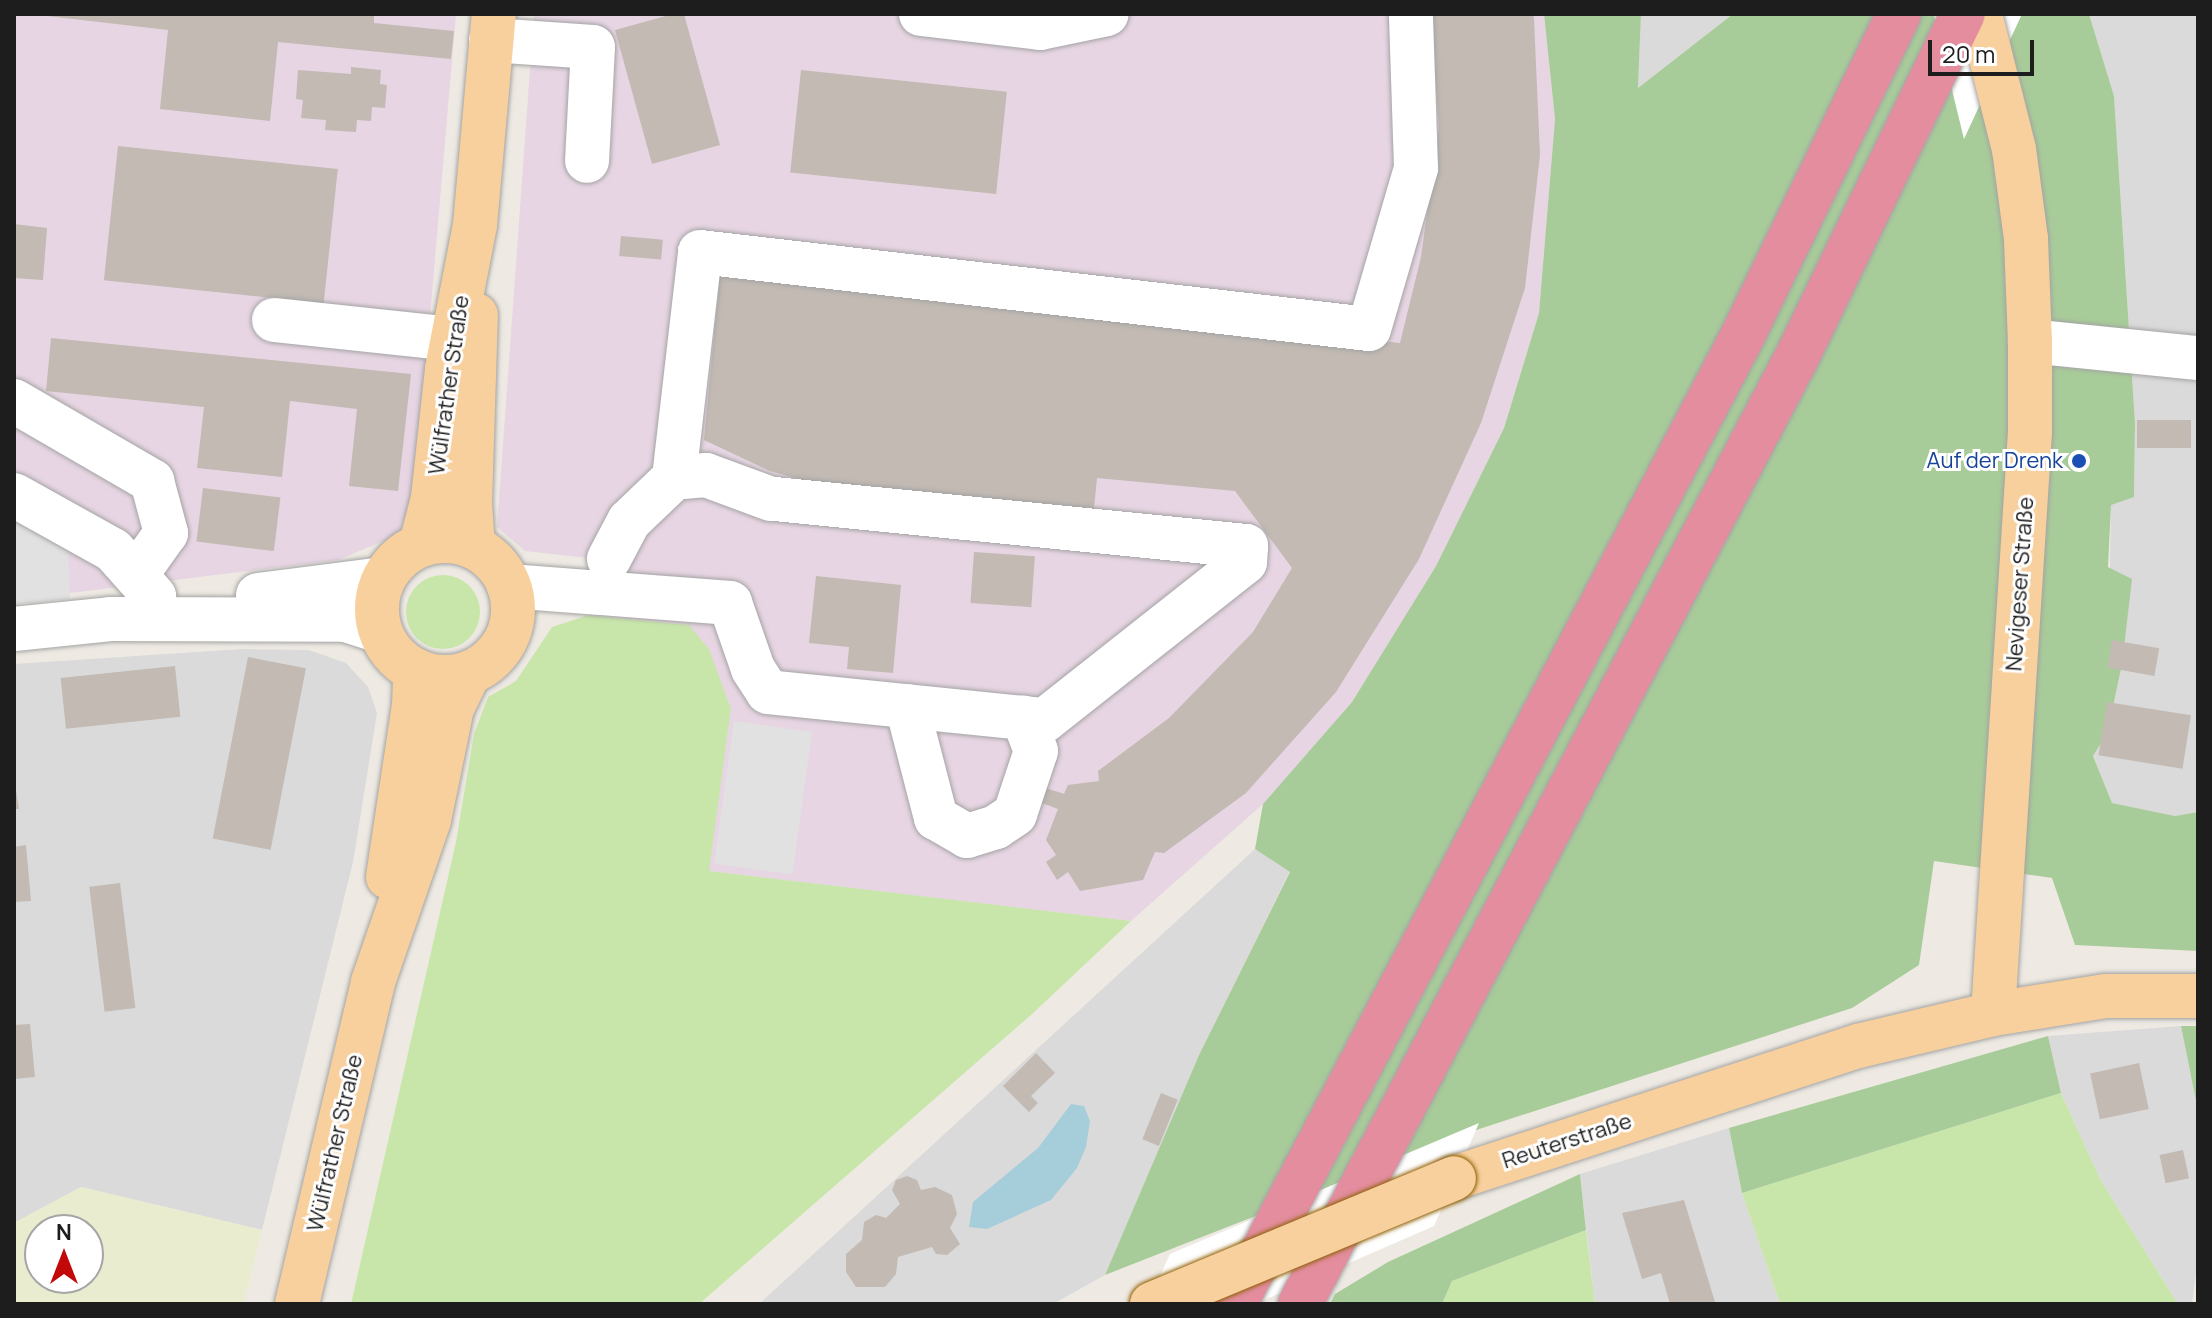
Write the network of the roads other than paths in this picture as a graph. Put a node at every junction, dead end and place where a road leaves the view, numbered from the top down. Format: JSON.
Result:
{"nodes":[{"id":1,"x":921,"y":14,"type":"edge"},
{"id":2,"x":1107,"y":14,"type":"edge"},
{"id":3,"x":1411,"y":14,"type":"edge"},
{"id":4,"x":1899,"y":14,"type":"edge"},
{"id":5,"x":1963,"y":14,"type":"edge"},
{"id":6,"x":1980,"y":14,"type":"edge"},
{"id":7,"x":492,"y":27,"type":"edge"},
{"id":8,"x":587,"y":161,"type":"dead end"},
{"id":9,"x":475,"y":225,"type":"junction"},
{"id":10,"x":274,"y":320,"type":"dead end"},
{"id":11,"x":453,"y":339,"type":"junction"},
{"id":12,"x":2030,"y":341,"type":"junction"},
{"id":13,"x":2198,"y":358,"type":"edge"},
{"id":14,"x":14,"y":401,"type":"edge"},
{"id":15,"x":674,"y":478,"type":"junction"},
{"id":16,"x":14,"y":495,"type":"edge"},
{"id":17,"x":421,"y":545,"type":"junction"},
{"id":18,"x":473,"y":547,"type":"junction"},
{"id":19,"x":609,"y":559,"type":"dead end"},
{"id":20,"x":383,"y":579,"type":"junction"},
{"id":21,"x":509,"y":586,"type":"junction"},
{"id":22,"x":148,"y":589,"type":"junction"},
{"id":23,"x":110,"y":619,"type":"junction"},
{"id":24,"x":14,"y":629,"type":"edge"},
{"id":25,"x":380,"y":631,"type":"junction"},
{"id":26,"x":415,"y":670,"type":"junction"},
{"id":27,"x":469,"y":673,"type":"junction"},
{"id":28,"x":907,"y":706,"type":"junction"},
{"id":29,"x":1023,"y":717,"type":"junction"},
{"id":30,"x":373,"y":982,"type":"junction"},
{"id":31,"x":2198,"y":996,"type":"edge"},
{"id":32,"x":1993,"y":1014,"type":"junction"},
{"id":33,"x":297,"y":1304,"type":"edge"},
{"id":34,"x":1152,"y":1304,"type":"edge"},
{"id":35,"x":1235,"y":1304,"type":"edge"},
{"id":36,"x":1300,"y":1304,"type":"edge"}],
"edges":[{"from":1,"to":2,"type":"street"},
{"from":3,"to":15,"type":"street"},
{"from":4,"to":35,"type":"highway"},
{"from":5,"to":36,"type":"highway"},
{"from":6,"to":12,"type":"main road","name":"Nevigeser Straße"},
{"from":7,"to":8,"type":"street"},
{"from":7,"to":9,"type":"main road","name":"Wülfrather Straße"},
{"from":9,"to":11,"type":"main road","name":"Wülfrather Straße"},
{"from":9,"to":18,"type":"main road","name":"Wülfrather Straße"},
{"from":10,"to":11,"type":"street"},
{"from":11,"to":17,"type":"main road","name":"Wülfrather Straße"},
{"from":12,"to":13,"type":"street"},
{"from":12,"to":32,"type":"main road","name":"Nevigeser Straße"},
{"from":14,"to":22,"type":"street"},
{"from":15,"to":19,"type":"street"},
{"from":15,"to":29,"type":"street"},
{"from":16,"to":22,"type":"street"},
{"from":17,"to":18,"type":"main road"},
{"from":17,"to":20,"type":"main road"},
{"from":18,"to":21,"type":"main road"},
{"from":20,"to":22,"type":"street"},
{"from":20,"to":25,"type":"main road"},
{"from":21,"to":27,"type":"main road"},
{"from":21,"to":28,"type":"street"},
{"from":22,"to":23,"type":"street"},
{"from":23,"to":24,"type":"street"},
{"from":23,"to":25,"type":"street"},
{"from":25,"to":26,"type":"main road"},
{"from":26,"to":27,"type":"main road"},
{"from":26,"to":30,"type":"main road","name":"Wülfrather Straße"},
{"from":27,"to":30,"type":"main road","name":"Wülfrather Straße"},
{"from":28,"to":29,"type":"street"},
{"from":28,"to":29,"type":"street"},
{"from":30,"to":33,"type":"main road","name":"Wülfrather Straße"},
{"from":31,"to":32,"type":"main road","name":"Reuterstraße"},
{"from":32,"to":34,"type":"main road","name":"Reuterstraße","bridge":true}]}
